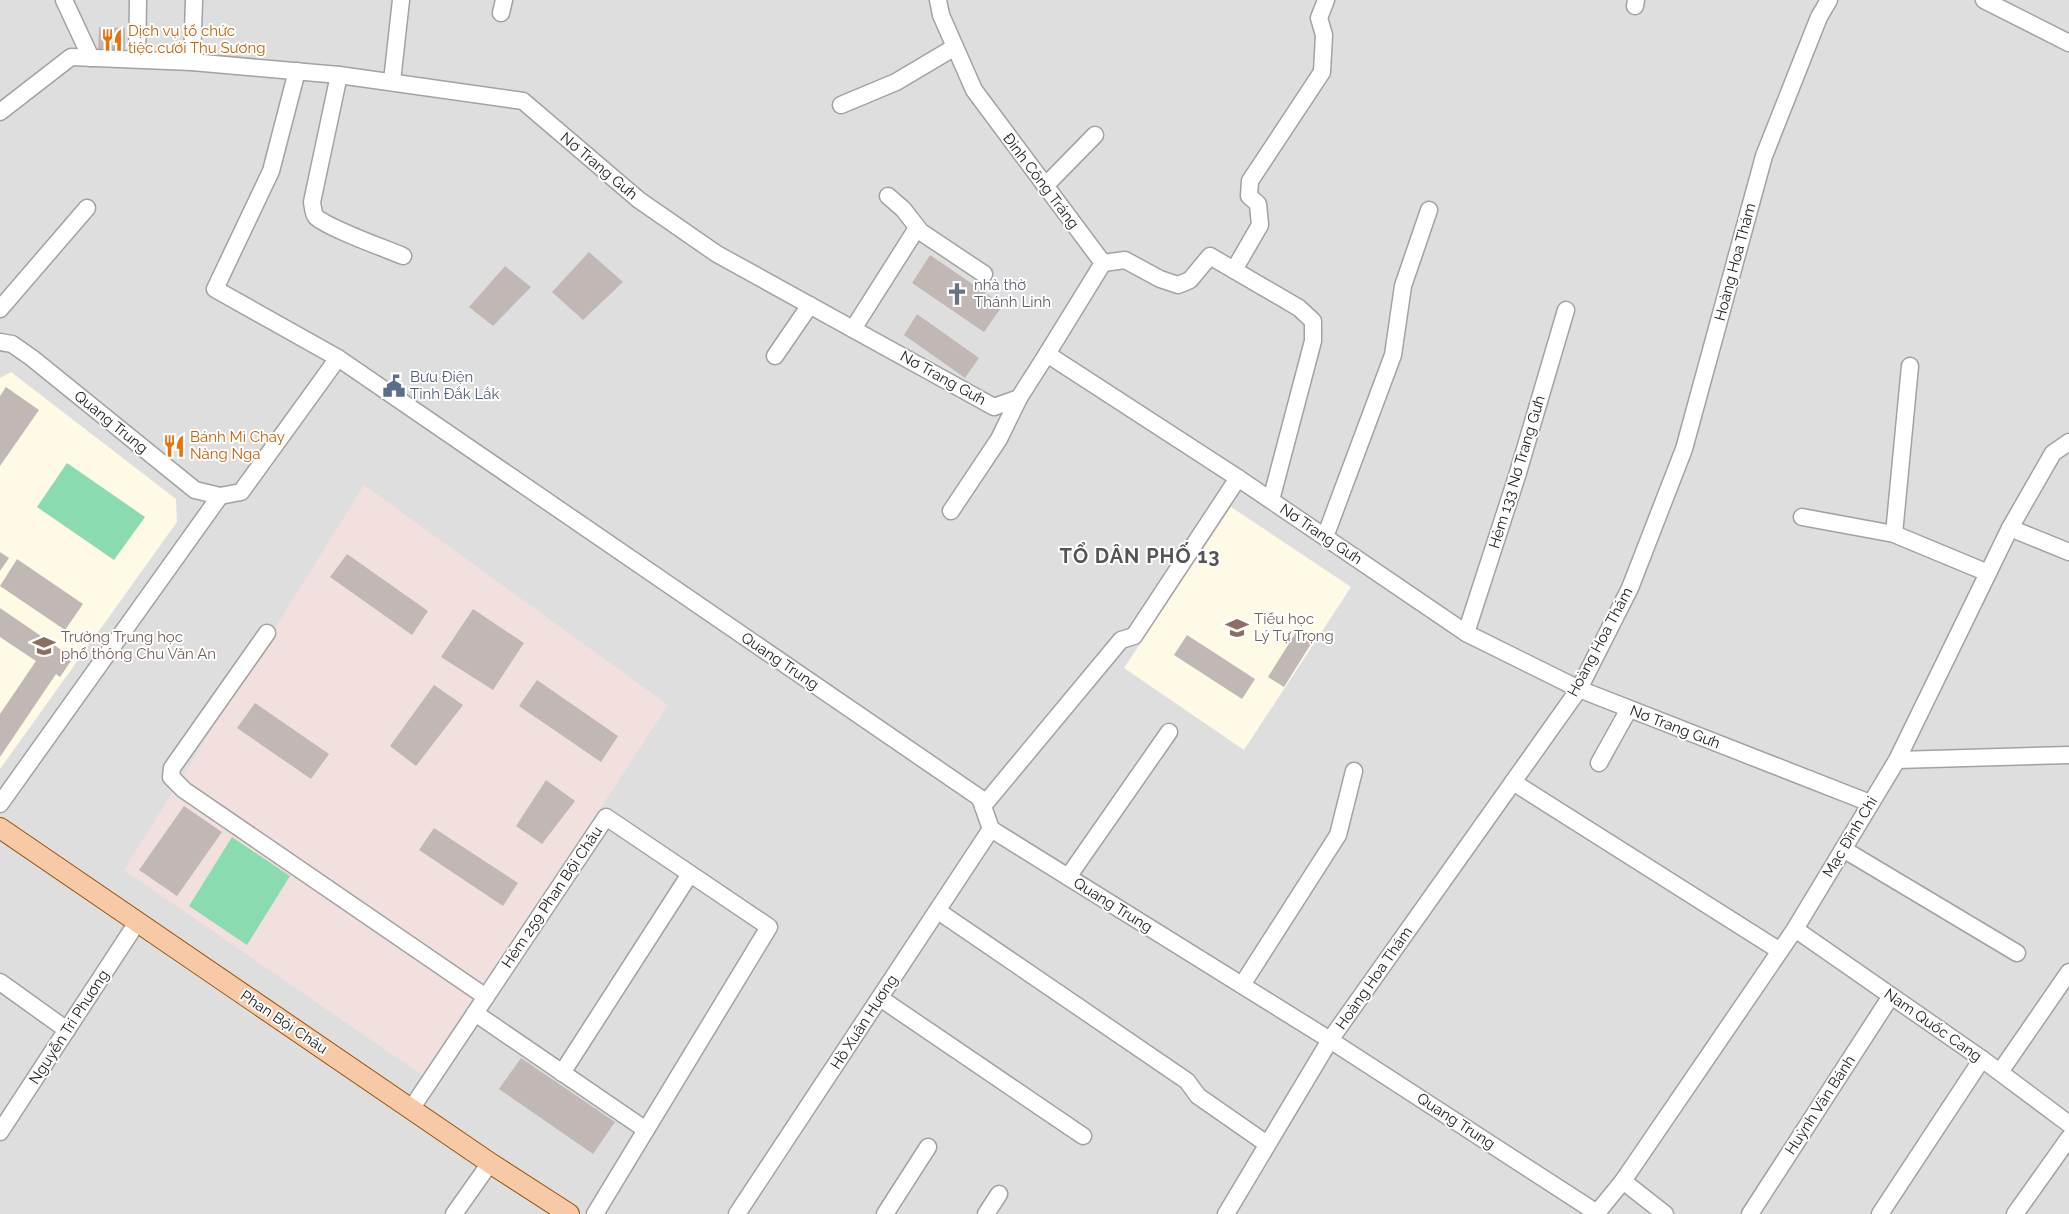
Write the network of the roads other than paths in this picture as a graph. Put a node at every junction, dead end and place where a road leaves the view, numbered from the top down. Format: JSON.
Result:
{"nodes":[{"id":1,"x":64,"y":0,"type":"edge"},
{"id":2,"x":138,"y":0,"type":"edge"},
{"id":3,"x":194,"y":0,"type":"edge"},
{"id":4,"x":401,"y":0,"type":"edge"},
{"id":5,"x":938,"y":0,"type":"edge"},
{"id":6,"x":1326,"y":0,"type":"edge"},
{"id":7,"x":1830,"y":0,"type":"edge"},
{"id":8,"x":1984,"y":0,"type":"edge"},
{"id":9,"x":2069,"y":43,"type":"edge"},
{"id":10,"x":955,"y":47,"type":"junction"},
{"id":11,"x":92,"y":58,"type":"junction"},
{"id":12,"x":137,"y":59,"type":"junction"},
{"id":13,"x":192,"y":62,"type":"junction"},
{"id":14,"x":297,"y":71,"type":"junction"},
{"id":15,"x":339,"y":75,"type":"junction"},
{"id":16,"x":392,"y":81,"type":"junction"},
{"id":17,"x":841,"y":105,"type":"dead end"},
{"id":18,"x":0,"y":112,"type":"edge"},
{"id":19,"x":1095,"y":135,"type":"dead end"},
{"id":20,"x":1045,"y":186,"type":"junction"},
{"id":21,"x":888,"y":196,"type":"dead end"},
{"id":22,"x":87,"y":208,"type":"dead end"},
{"id":23,"x":1429,"y":210,"type":"dead end"},
{"id":24,"x":917,"y":228,"type":"junction"},
{"id":25,"x":403,"y":256,"type":"dead end"},
{"id":26,"x":1103,"y":263,"type":"junction"},
{"id":27,"x":1234,"y":270,"type":"junction"},
{"id":28,"x":984,"y":274,"type":"dead end"},
{"id":29,"x":810,"y":305,"type":"junction"},
{"id":30,"x":0,"y":309,"type":"edge"},
{"id":31,"x":1566,"y":310,"type":"dead end"},
{"id":32,"x":853,"y":328,"type":"junction"},
{"id":33,"x":0,"y":342,"type":"edge"},
{"id":34,"x":1047,"y":354,"type":"junction"},
{"id":35,"x":775,"y":356,"type":"dead end"},
{"id":36,"x":338,"y":358,"type":"junction"},
{"id":37,"x":1910,"y":366,"type":"dead end"},
{"id":38,"x":1019,"y":398,"type":"junction"},
{"id":39,"x":2069,"y":442,"type":"edge"},
{"id":40,"x":1238,"y":478,"type":"junction"},
{"id":41,"x":220,"y":496,"type":"junction"},
{"id":42,"x":1271,"y":500,"type":"junction"},
{"id":43,"x":951,"y":511,"type":"dead end"},
{"id":44,"x":1802,"y":517,"type":"dead end"},
{"id":45,"x":2010,"y":528,"type":"junction"},
{"id":46,"x":1894,"y":534,"type":"junction"},
{"id":47,"x":1325,"y":537,"type":"junction"},
{"id":48,"x":2069,"y":552,"type":"edge"},
{"id":49,"x":1988,"y":573,"type":"junction"},
{"id":50,"x":267,"y":633,"type":"dead end"},
{"id":51,"x":1466,"y":633,"type":"junction"},
{"id":52,"x":1579,"y":689,"type":"junction"},
{"id":53,"x":1629,"y":709,"type":"junction"},
{"id":54,"x":1169,"y":732,"type":"dead end"},
{"id":55,"x":2069,"y":755,"type":"edge"},
{"id":56,"x":1896,"y":760,"type":"junction"},
{"id":57,"x":1599,"y":764,"type":"dead end"},
{"id":58,"x":1354,"y":771,"type":"dead end"},
{"id":59,"x":1513,"y":782,"type":"junction"},
{"id":60,"x":1870,"y":803,"type":"junction"},
{"id":61,"x":0,"y":804,"type":"edge"},
{"id":62,"x":983,"y":806,"type":"junction"},
{"id":63,"x":0,"y":828,"type":"edge"},
{"id":64,"x":991,"y":829,"type":"junction"},
{"id":65,"x":1842,"y":849,"type":"junction"},
{"id":66,"x":690,"y":874,"type":"junction"},
{"id":67,"x":1068,"y":877,"type":"junction"},
{"id":68,"x":938,"y":911,"type":"junction"},
{"id":69,"x":138,"y":921,"type":"junction"},
{"id":70,"x":1795,"y":929,"type":"junction"},
{"id":71,"x":1780,"y":951,"type":"junction"},
{"id":72,"x":2017,"y":953,"type":"dead end"},
{"id":73,"x":2069,"y":972,"type":"edge"},
{"id":74,"x":0,"y":982,"type":"edge"},
{"id":75,"x":1242,"y":985,"type":"junction"},
{"id":76,"x":1891,"y":996,"type":"junction"},
{"id":77,"x":486,"y":997,"type":"junction"},
{"id":78,"x":880,"y":998,"type":"junction"},
{"id":79,"x":475,"y":1013,"type":"junction"},
{"id":80,"x":67,"y":1030,"type":"junction"},
{"id":81,"x":1330,"y":1040,"type":"junction"},
{"id":82,"x":1982,"y":1059,"type":"junction"},
{"id":83,"x":2000,"y":1072,"type":"junction"},
{"id":84,"x":562,"y":1073,"type":"junction"},
{"id":85,"x":411,"y":1109,"type":"junction"},
{"id":86,"x":2069,"y":1124,"type":"edge"},
{"id":87,"x":646,"y":1130,"type":"junction"},
{"id":88,"x":0,"y":1132,"type":"edge"},
{"id":89,"x":1084,"y":1136,"type":"dead end"},
{"id":90,"x":2069,"y":1138,"type":"edge"},
{"id":91,"x":1267,"y":1144,"type":"junction"},
{"id":92,"x":928,"y":1148,"type":"dead end"},
{"id":93,"x":490,"y":1163,"type":"junction"},
{"id":94,"x":1623,"y":1181,"type":"junction"},
{"id":95,"x":999,"y":1194,"type":"dead end"},
{"id":96,"x":1596,"y":1213,"type":"edge"},
{"id":97,"x":454,"y":1214,"type":"edge"},
{"id":98,"x":569,"y":1214,"type":"edge"},
{"id":99,"x":595,"y":1214,"type":"edge"},
{"id":100,"x":737,"y":1214,"type":"edge"},
{"id":101,"x":885,"y":1214,"type":"edge"},
{"id":102,"x":986,"y":1214,"type":"edge"},
{"id":103,"x":1226,"y":1214,"type":"edge"},
{"id":104,"x":1665,"y":1214,"type":"edge"},
{"id":105,"x":1750,"y":1214,"type":"edge"},
{"id":106,"x":1880,"y":1214,"type":"edge"},
{"id":107,"x":2015,"y":1214,"type":"edge"}],
"edges":[{"from":1,"to":11,"type":"street"},
{"from":2,"to":12,"type":"street"},
{"from":3,"to":13,"type":"street"},
{"from":4,"to":16,"type":"street"},
{"from":5,"to":10,"type":"street","name":"Đinh Công Tráng"},
{"from":6,"to":27,"type":"street"},
{"from":7,"to":52,"type":"street","name":"Hoàng Hoa Thám"},
{"from":8,"to":9,"type":"street"},
{"from":10,"to":17,"type":"street"},
{"from":10,"to":20,"type":"street","name":"Đinh Công Tráng"},
{"from":11,"to":12,"type":"street","name":"Nơ Trang Gưh"},
{"from":11,"to":18,"type":"street","name":"Nơ Trang Gưh"},
{"from":12,"to":13,"type":"street","name":"Nơ Trang Gưh"},
{"from":13,"to":14,"type":"street","name":"Nơ Trang Gưh"},
{"from":14,"to":15,"type":"street","name":"Nơ Trang Gưh"},
{"from":14,"to":36,"type":"street","name":"Quang Trung"},
{"from":15,"to":16,"type":"street","name":"Nơ Trang Gưh"},
{"from":15,"to":25,"type":"street"},
{"from":16,"to":29,"type":"street","name":"Nơ Trang Gưh"},
{"from":19,"to":20,"type":"street"},
{"from":20,"to":26,"type":"street","name":"Đinh Công Tráng"},
{"from":21,"to":24,"type":"street"},
{"from":22,"to":30,"type":"street"},
{"from":23,"to":47,"type":"street"},
{"from":24,"to":28,"type":"street"},
{"from":24,"to":32,"type":"street"},
{"from":26,"to":27,"type":"street"},
{"from":26,"to":34,"type":"street"},
{"from":27,"to":42,"type":"street"},
{"from":29,"to":32,"type":"street","name":"Nơ Trang Gưh"},
{"from":29,"to":35,"type":"street"},
{"from":31,"to":51,"type":"street","name":"Hẻm 133 Nơ Trang Gưh"},
{"from":32,"to":38,"type":"street","name":"Nơ Trang Gưh"},
{"from":33,"to":41,"type":"street","name":"Quang Trung"},
{"from":34,"to":38,"type":"street"},
{"from":34,"to":40,"type":"street","name":"Nơ Trang Gưh"},
{"from":36,"to":41,"type":"street"},
{"from":36,"to":62,"type":"street","name":"Quang Trung"},
{"from":37,"to":46,"type":"street"},
{"from":38,"to":43,"type":"street"},
{"from":39,"to":45,"type":"street","name":"Mạc Đĩnh Chi"},
{"from":40,"to":42,"type":"street","name":"Nơ Trang Gưh"},
{"from":40,"to":62,"type":"street"},
{"from":41,"to":61,"type":"street"},
{"from":42,"to":47,"type":"street","name":"Nơ Trang Gưh"},
{"from":44,"to":46,"type":"street"},
{"from":45,"to":48,"type":"street"},
{"from":45,"to":49,"type":"street","name":"Mạc Đĩnh Chi"},
{"from":46,"to":49,"type":"street"},
{"from":47,"to":51,"type":"street","name":"Nơ Trang Gưh"},
{"from":49,"to":56,"type":"street","name":"Mạc Đĩnh Chi"},
{"from":50,"to":77,"type":"street"},
{"from":51,"to":52,"type":"street","name":"Nơ Trang Gưh"},
{"from":52,"to":53,"type":"street","name":"Nơ Trang Gưh"},
{"from":52,"to":59,"type":"street","name":"Hoàng Hoa Thám"},
{"from":53,"to":57,"type":"street"},
{"from":53,"to":60,"type":"street","name":"Nơ Trang Gưh"},
{"from":54,"to":67,"type":"street"},
{"from":55,"to":56,"type":"street"},
{"from":56,"to":60,"type":"street","name":"Mạc Đĩnh Chi"},
{"from":58,"to":75,"type":"street"},
{"from":59,"to":71,"type":"street"},
{"from":59,"to":81,"type":"street","name":"Hoàng Hoa Thám"},
{"from":60,"to":65,"type":"street","name":"Mạc Đĩnh Chi"},
{"from":62,"to":64,"type":"street","name":"Quang Trung"},
{"from":63,"to":69,"type":"main road","name":"Phan Bội Châu"},
{"from":64,"to":67,"type":"street","name":"Quang Trung"},
{"from":64,"to":68,"type":"street","name":"Hồ Xuân Hương"},
{"from":65,"to":70,"type":"street","name":"Mạc Đĩnh Chi"},
{"from":65,"to":72,"type":"street"},
{"from":66,"to":77,"type":"street","name":"Hẻm 259 Phan Bội Châu"},
{"from":66,"to":84,"type":"street"},
{"from":66,"to":87,"type":"street","name":"Hẻm 259 Phan Bội Châu"},
{"from":67,"to":75,"type":"street","name":"Quang Trung"},
{"from":68,"to":78,"type":"street","name":"Hồ Xuân Hương"},
{"from":68,"to":91,"type":"street"},
{"from":69,"to":80,"type":"street","name":"Nguyễn Tri Phương"},
{"from":69,"to":85,"type":"main road","name":"Phan Bội Châu"},
{"from":70,"to":71,"type":"street","name":"Mạc Đĩnh Chi"},
{"from":70,"to":76,"type":"street","name":"Nam Quốc Cang"},
{"from":71,"to":94,"type":"street","name":"Mạc Đĩnh Chi"},
{"from":73,"to":83,"type":"street"},
{"from":74,"to":80,"type":"street"},
{"from":75,"to":81,"type":"street","name":"Quang Trung"},
{"from":76,"to":82,"type":"street","name":"Nam Quốc Cang"},
{"from":76,"to":105,"type":"street","name":"Huỳnh Văn Bánh"},
{"from":77,"to":79,"type":"street","name":"Hẻm 259 Phan Bội Châu"},
{"from":78,"to":89,"type":"street"},
{"from":78,"to":100,"type":"street","name":"Hồ Xuân Hương"},
{"from":79,"to":84,"type":"street"},
{"from":79,"to":85,"type":"street","name":"Hẻm 259 Phan Bội Châu"},
{"from":80,"to":88,"type":"street","name":"Nguyễn Tri Phương"},
{"from":81,"to":91,"type":"street","name":"Hoàng Hoa Thám"},
{"from":81,"to":96,"type":"street","name":"Quang Trung"},
{"from":82,"to":83,"type":"street","name":"Nam Quốc Cang"},
{"from":82,"to":106,"type":"street"},
{"from":83,"to":86,"type":"street","name":"Nam Quốc Cang"},
{"from":84,"to":87,"type":"street"},
{"from":85,"to":93,"type":"main road","name":"Phan Bội Châu"},
{"from":87,"to":99,"type":"street","name":"Hẻm 259 Phan Bội Châu"},
{"from":90,"to":107,"type":"street"},
{"from":91,"to":103,"type":"street","name":"Hoàng Hoa Thám"},
{"from":92,"to":101,"type":"street"},
{"from":93,"to":97,"type":"street"},
{"from":93,"to":98,"type":"main road","name":"Phan Bội Châu"},
{"from":94,"to":96,"type":"street","name":"Mạc Đĩnh Chi"},
{"from":94,"to":104,"type":"street"},
{"from":95,"to":102,"type":"street"}]}
